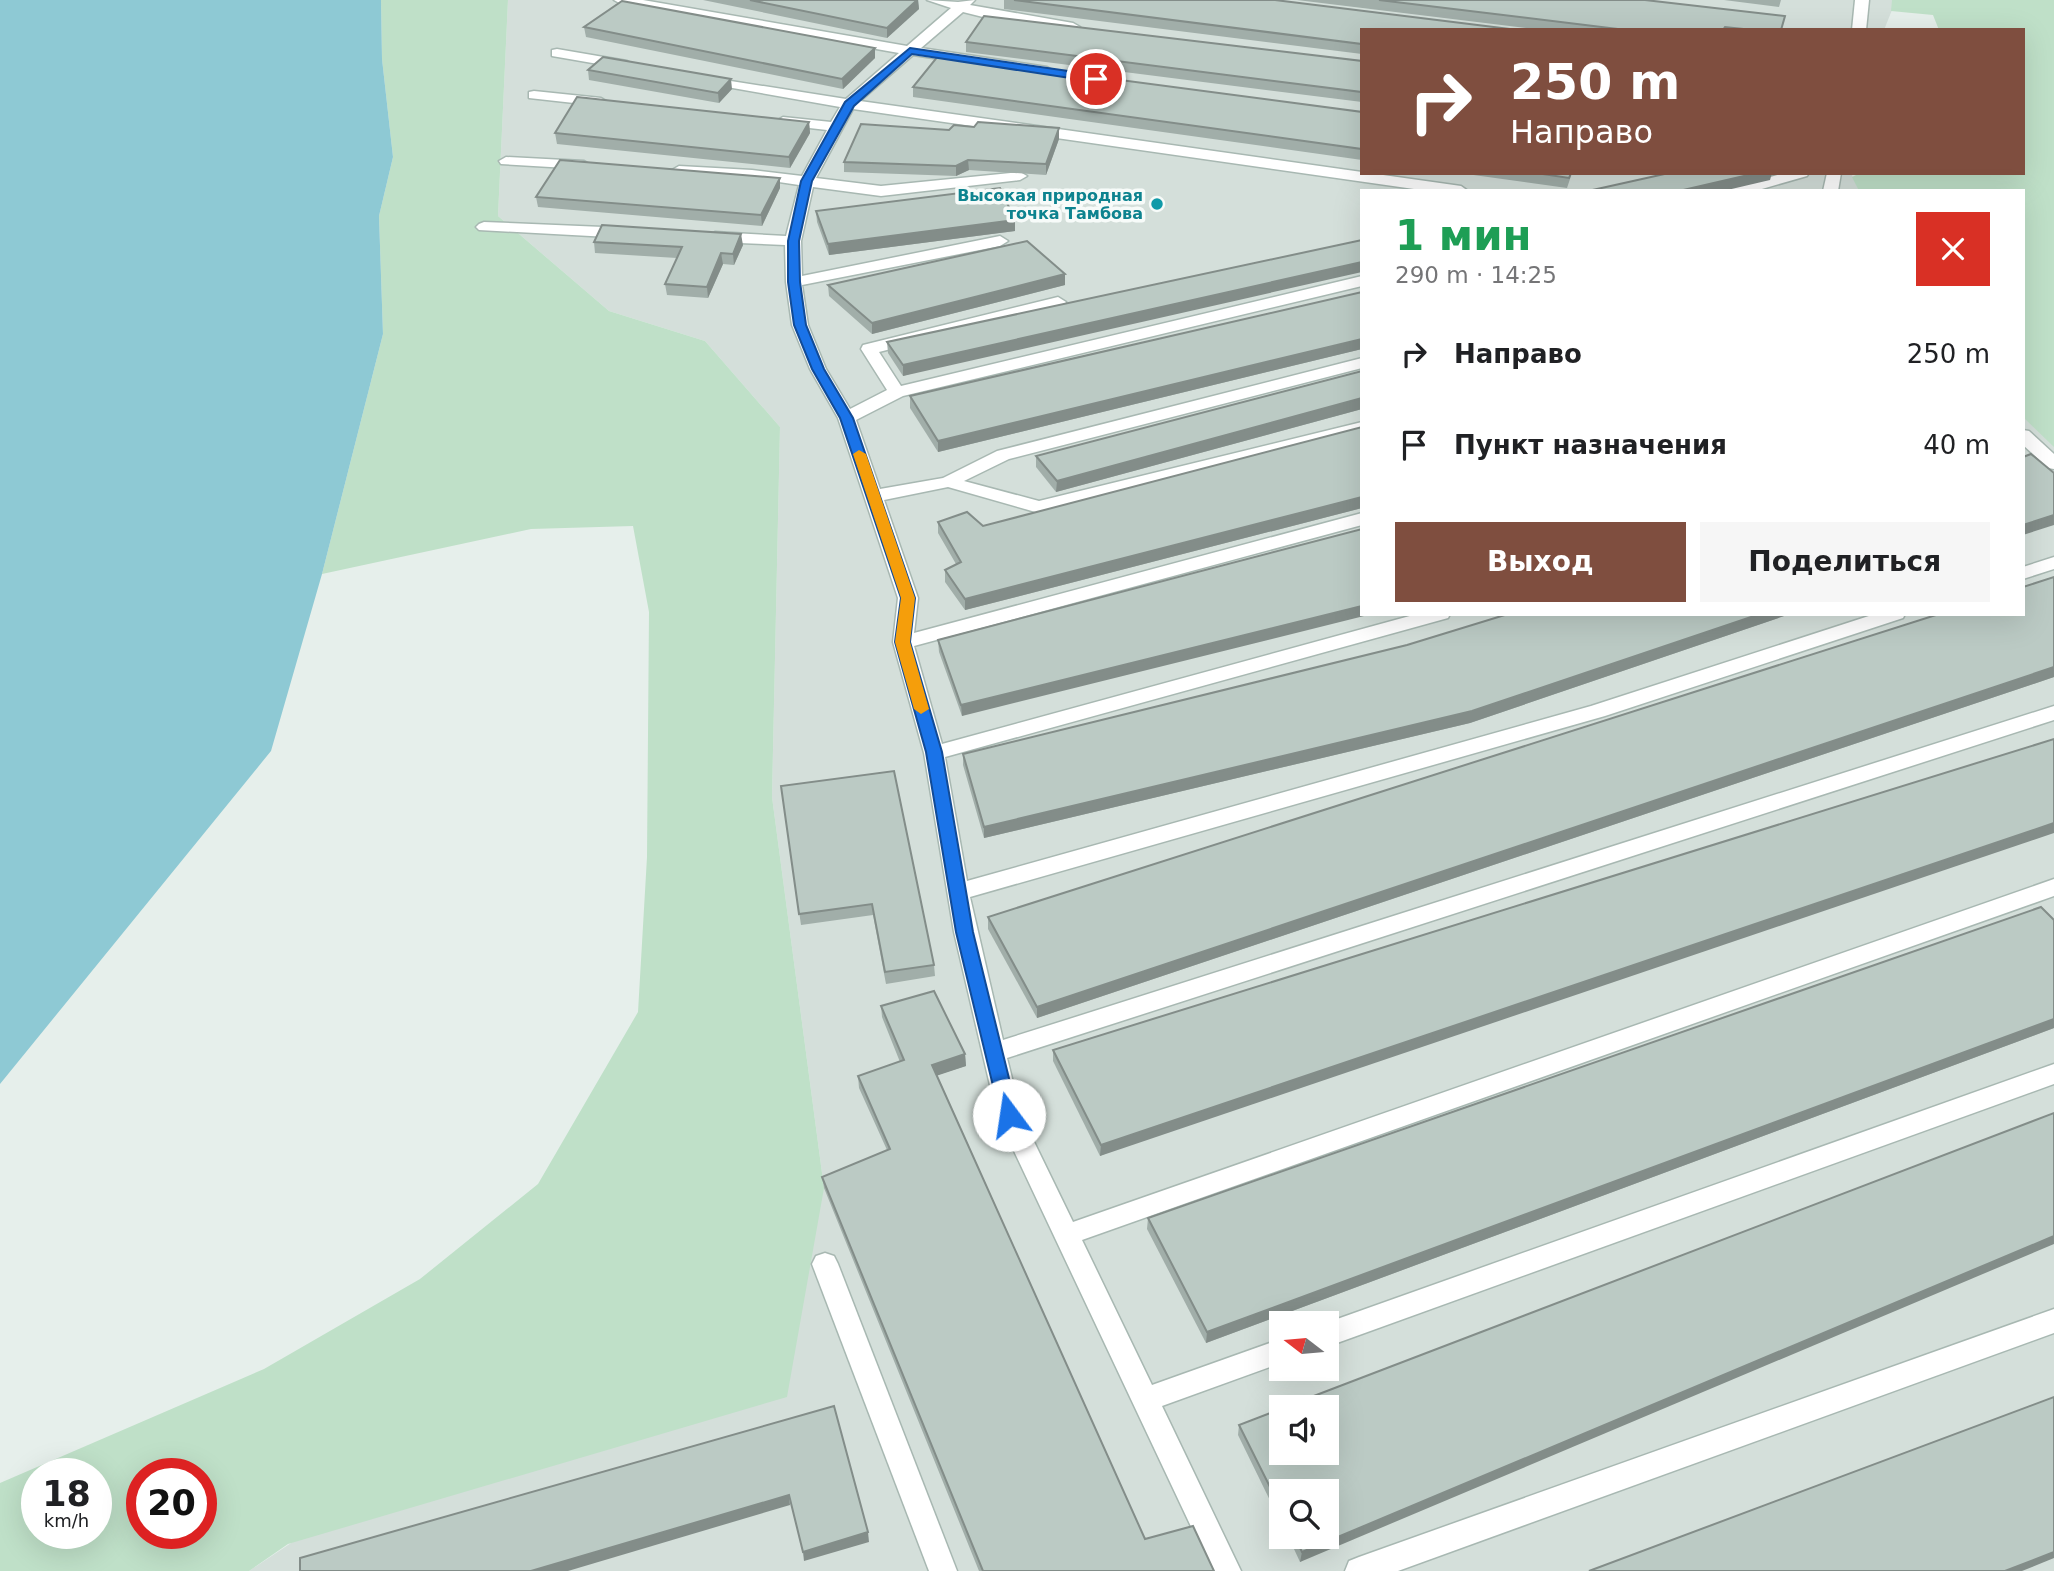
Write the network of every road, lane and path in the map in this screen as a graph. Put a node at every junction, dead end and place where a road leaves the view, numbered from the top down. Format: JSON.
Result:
{"nodes":[{"id":1,"x":621,"y":0,"type":"edge"},
{"id":2,"x":934,"y":0,"type":"edge"},
{"id":3,"x":1862,"y":0,"type":"edge"},
{"id":4,"x":964,"y":4,"type":"edge"},
{"id":5,"x":1859,"y":28,"type":"edge"},
{"id":6,"x":1087,"y":29,"type":"edge"},
{"id":7,"x":910,"y":51,"type":"junction"},
{"id":8,"x":557,"y":53,"type":"dead end"},
{"id":9,"x":639,"y":67,"type":"edge"},
{"id":10,"x":1060,"y":73,"type":"edge"},
{"id":11,"x":694,"y":77,"type":"edge"},
{"id":12,"x":534,"y":95,"type":"dead end"},
{"id":13,"x":615,"y":104,"type":"edge"},
{"id":14,"x":849,"y":104,"type":"junction"},
{"id":15,"x":762,"y":119,"type":"edge"},
{"id":16,"x":837,"y":127,"type":"junction"},
{"id":17,"x":506,"y":161,"type":"dead end"},
{"id":18,"x":602,"y":166,"type":"edge"},
{"id":19,"x":670,"y":170,"type":"edge"},
{"id":20,"x":1795,"y":175,"type":"edge"},
{"id":21,"x":1020,"y":176,"type":"edge"},
{"id":22,"x":807,"y":181,"type":"junction"},
{"id":23,"x":1447,"y":189,"type":"edge"},
{"id":24,"x":1744,"y":189,"type":"edge"},
{"id":25,"x":484,"y":227,"type":"dead end"},
{"id":26,"x":649,"y":234,"type":"edge"},
{"id":27,"x":704,"y":237,"type":"edge"},
{"id":28,"x":793,"y":241,"type":"junction"},
{"id":29,"x":1000,"y":241,"type":"dead end"},
{"id":30,"x":1360,"y":281,"type":"edge"},
{"id":31,"x":794,"y":282,"type":"junction"},
{"id":32,"x":1058,"y":302,"type":"edge"},
{"id":33,"x":1360,"y":364,"type":"edge"},
{"id":34,"x":897,"y":392,"type":"junction"},
{"id":35,"x":847,"y":418,"type":"junction"},
{"id":36,"x":1360,"y":428,"type":"edge"},
{"id":37,"x":2032,"y":453,"type":"edge"},
{"id":38,"x":2054,"y":464,"type":"edge"},
{"id":39,"x":948,"y":482,"type":"junction"},
{"id":40,"x":874,"y":496,"type":"junction"},
{"id":41,"x":1360,"y":520,"type":"edge"},
{"id":42,"x":2054,"y":563,"type":"edge"},
{"id":43,"x":2025,"y":572,"type":"edge"},
{"id":44,"x":1434,"y":616,"type":"edge"},
{"id":45,"x":1890,"y":616,"type":"edge"},
{"id":46,"x":903,"y":642,"type":"junction"},
{"id":47,"x":2054,"y":713,"type":"edge"},
{"id":48,"x":934,"y":752,"type":"junction"},
{"id":49,"x":2054,"y":887,"type":"edge"},
{"id":50,"x":957,"y":892,"type":"junction"},
{"id":51,"x":993,"y":1053,"type":"junction"},
{"id":52,"x":2054,"y":1074,"type":"edge"},
{"id":53,"x":1066,"y":1235,"type":"junction"},
{"id":54,"x":825,"y":1264,"type":"dead end"},
{"id":55,"x":2054,"y":1321,"type":"edge"},
{"id":56,"x":1339,"y":1330,"type":"edge"},
{"id":57,"x":1269,"y":1355,"type":"edge"},
{"id":58,"x":1145,"y":1400,"type":"junction"},
{"id":59,"x":943,"y":1571,"type":"edge"},
{"id":60,"x":1227,"y":1571,"type":"edge"},
{"id":61,"x":1359,"y":1571,"type":"edge"}],
"edges":[{"from":1,"to":7,"type":"lane"},
{"from":2,"to":4,"type":"lane"},
{"from":3,"to":5,"type":"lane"},
{"from":4,"to":6,"type":"lane"},
{"from":4,"to":7,"type":"lane"},
{"from":7,"to":10,"type":"lane"},
{"from":7,"to":14,"type":"lane"},
{"from":8,"to":9,"type":"lane"},
{"from":11,"to":14,"type":"lane"},
{"from":12,"to":13,"type":"lane"},
{"from":14,"to":16,"type":"lane"},
{"from":14,"to":23,"type":"lane"},
{"from":15,"to":16,"type":"lane"},
{"from":16,"to":22,"type":"lane"},
{"from":17,"to":18,"type":"lane"},
{"from":19,"to":22,"type":"lane"},
{"from":20,"to":24,"type":"lane"},
{"from":21,"to":22,"type":"lane"},
{"from":22,"to":28,"type":"lane"},
{"from":25,"to":26,"type":"lane"},
{"from":27,"to":28,"type":"lane"},
{"from":28,"to":31,"type":"lane"},
{"from":29,"to":31,"type":"lane"},
{"from":30,"to":34,"type":"lane"},
{"from":31,"to":35,"type":"lane"},
{"from":32,"to":34,"type":"lane"},
{"from":33,"to":39,"type":"lane"},
{"from":34,"to":35,"type":"lane"},
{"from":35,"to":40,"type":"lane"},
{"from":36,"to":39,"type":"lane"},
{"from":37,"to":38,"type":"lane"},
{"from":39,"to":40,"type":"lane"},
{"from":40,"to":46,"type":"lane"},
{"from":41,"to":46,"type":"lane"},
{"from":42,"to":43,"type":"lane"},
{"from":44,"to":48,"type":"lane"},
{"from":45,"to":50,"type":"lane"},
{"from":46,"to":48,"type":"lane"},
{"from":47,"to":51,"type":"lane"},
{"from":48,"to":50,"type":"lane"},
{"from":49,"to":53,"type":"lane"},
{"from":50,"to":51,"type":"lane"},
{"from":51,"to":53,"type":"lane"},
{"from":52,"to":56,"type":"lane"},
{"from":53,"to":58,"type":"lane"},
{"from":54,"to":59,"type":"lane"},
{"from":55,"to":61,"type":"lane"},
{"from":57,"to":58,"type":"lane"},
{"from":58,"to":60,"type":"lane"}]}
